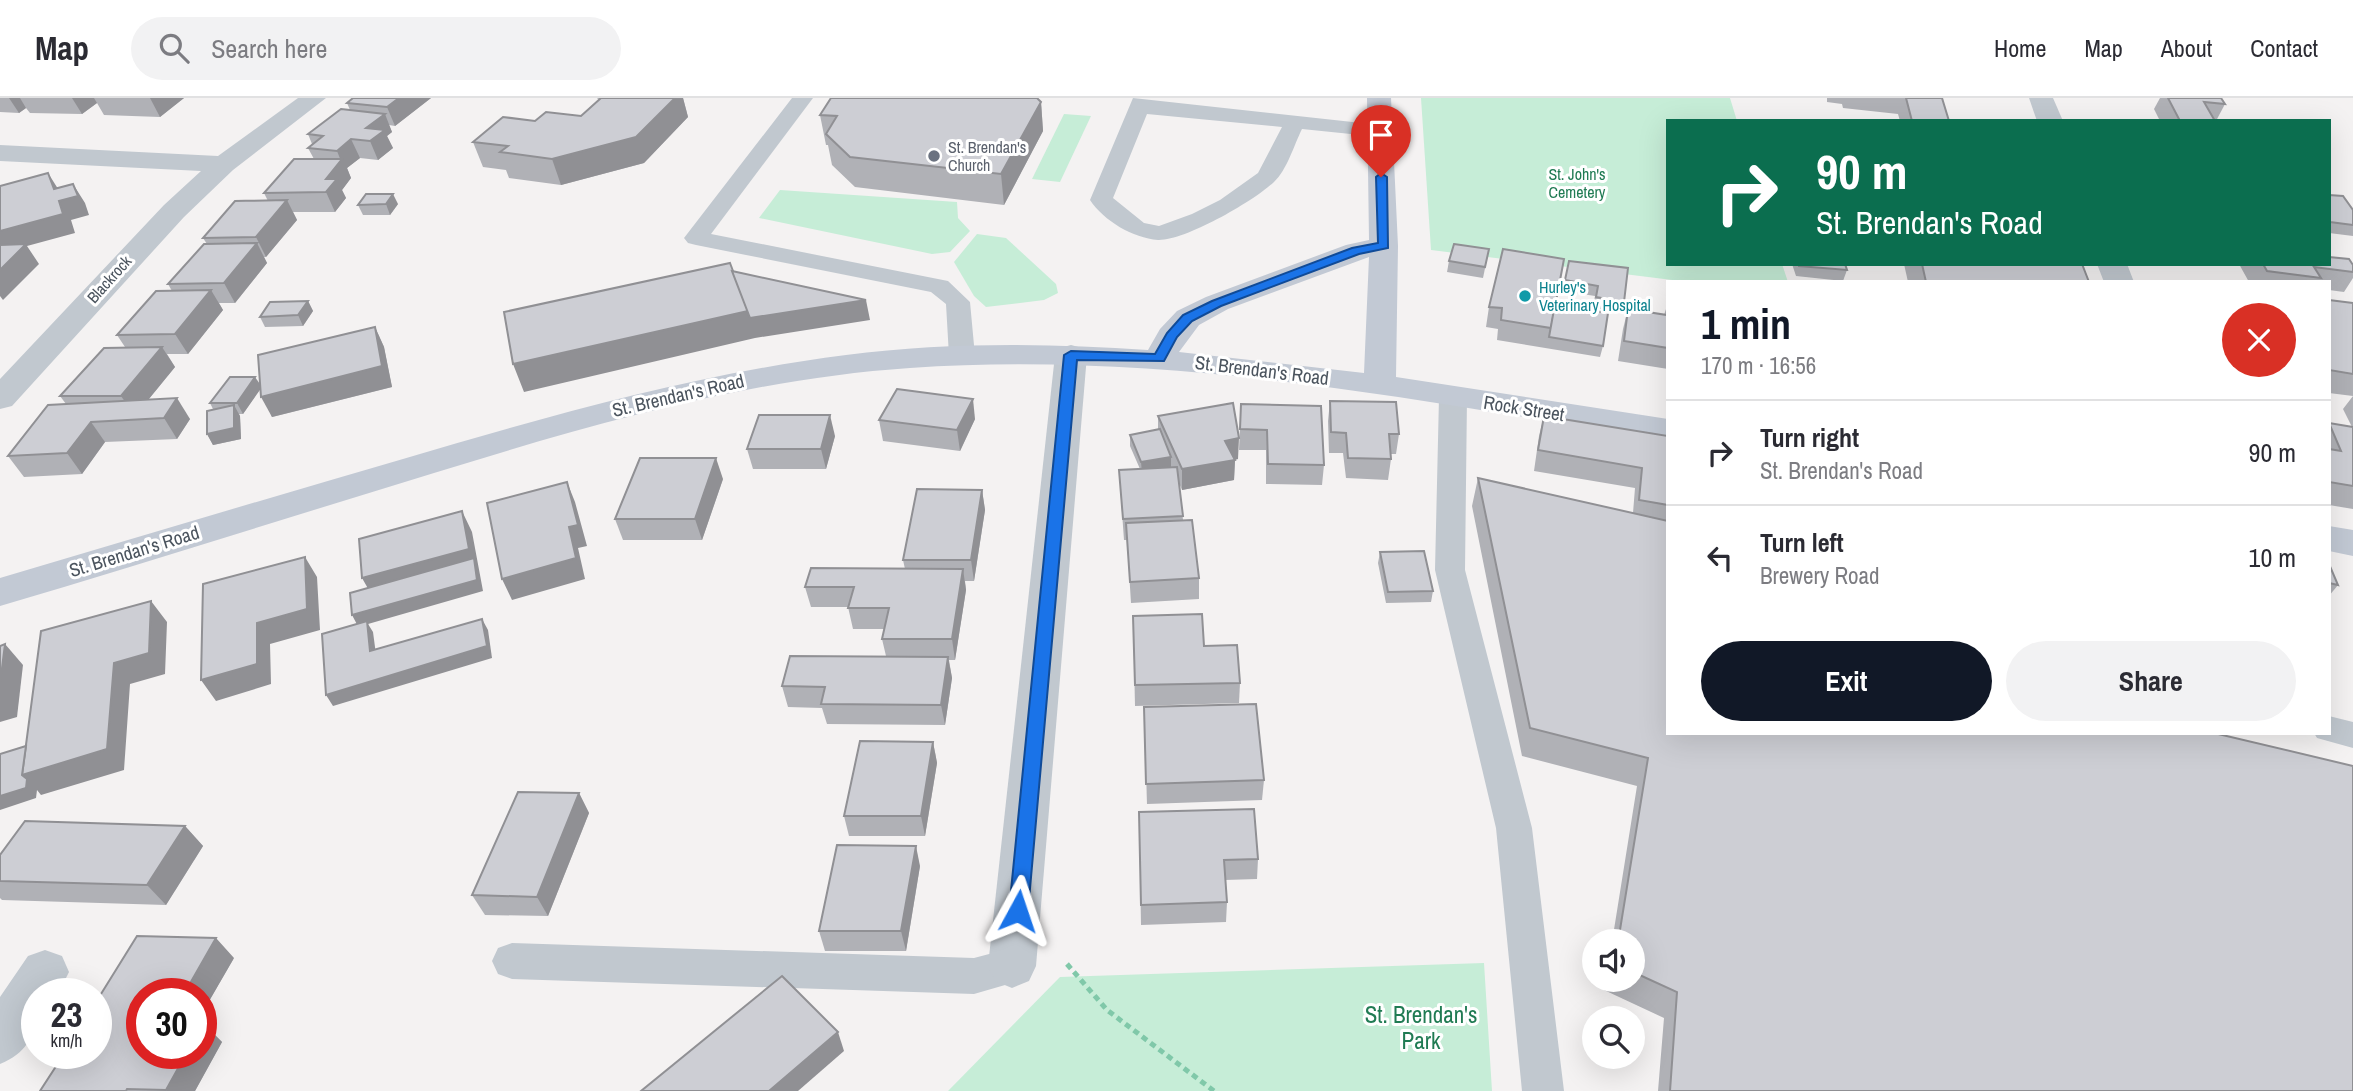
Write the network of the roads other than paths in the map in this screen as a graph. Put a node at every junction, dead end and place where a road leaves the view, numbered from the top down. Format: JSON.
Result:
{"nodes":[{"id":1,"x":314,"y":98,"type":"edge"},
{"id":2,"x":803,"y":98,"type":"edge"},
{"id":3,"x":1379,"y":98,"type":"edge"},
{"id":4,"x":2041,"y":98,"type":"edge"},
{"id":5,"x":1142,"y":102,"type":"edge"},
{"id":6,"x":2049,"y":119,"type":"edge"},
{"id":7,"x":1294,"y":124,"type":"junction"},
{"id":8,"x":1380,"y":131,"type":"junction"},
{"id":9,"x":0,"y":153,"type":"edge"},
{"id":10,"x":224,"y":164,"type":"junction"},
{"id":11,"x":1384,"y":246,"type":"junction"},
{"id":12,"x":1071,"y":355,"type":"junction"},
{"id":13,"x":962,"y":356,"type":"junction"},
{"id":14,"x":1159,"y":359,"type":"junction"},
{"id":15,"x":1380,"y":385,"type":"junction"},
{"id":16,"x":1453,"y":397,"type":"junction"},
{"id":17,"x":0,"y":398,"type":"edge"},
{"id":18,"x":1666,"y":430,"type":"edge"},
{"id":19,"x":0,"y":592,"type":"edge"},
{"id":20,"x":2331,"y":730,"type":"edge"},
{"id":21,"x":2353,"y":735,"type":"edge"},
{"id":22,"x":1014,"y":952,"type":"joint"},
{"id":23,"x":512,"y":961,"type":"dead end"},
{"id":24,"x":45,"y":972,"type":"dead end"},
{"id":25,"x":0,"y":1040,"type":"edge"},
{"id":26,"x":1543,"y":1091,"type":"edge"}],
"edges":[{"from":1,"to":10,"type":"street","name":"Blackrock"},
{"from":2,"to":13,"type":"lane"},
{"from":3,"to":8,"type":"main road"},
{"from":4,"to":6,"type":"street"},
{"from":5,"to":7,"type":"lane"},
{"from":5,"to":7,"type":"lane"},
{"from":7,"to":8,"type":"lane"},
{"from":8,"to":11,"type":"main road"},
{"from":9,"to":10,"type":"street"},
{"from":10,"to":17,"type":"street","name":"Blackrock"},
{"from":11,"to":14,"type":"main road"},
{"from":11,"to":15,"type":"main road"},
{"from":12,"to":13,"type":"main road","name":"St. Brendan's Road"},
{"from":12,"to":14,"type":"main road","name":"St. Brendan's Road"},
{"from":12,"to":22,"type":"street"},
{"from":13,"to":19,"type":"main road","name":"St. Brendan's Road"},
{"from":14,"to":15,"type":"main road","name":"St. Brendan's Road"},
{"from":15,"to":16,"type":"main road","name":"Rock Street"},
{"from":16,"to":18,"type":"main road","name":"Rock Street"},
{"from":16,"to":26,"type":"lane"},
{"from":20,"to":21,"type":"lane"},
{"from":22,"to":23,"type":"lane"},
{"from":24,"to":25,"type":"street"}]}
